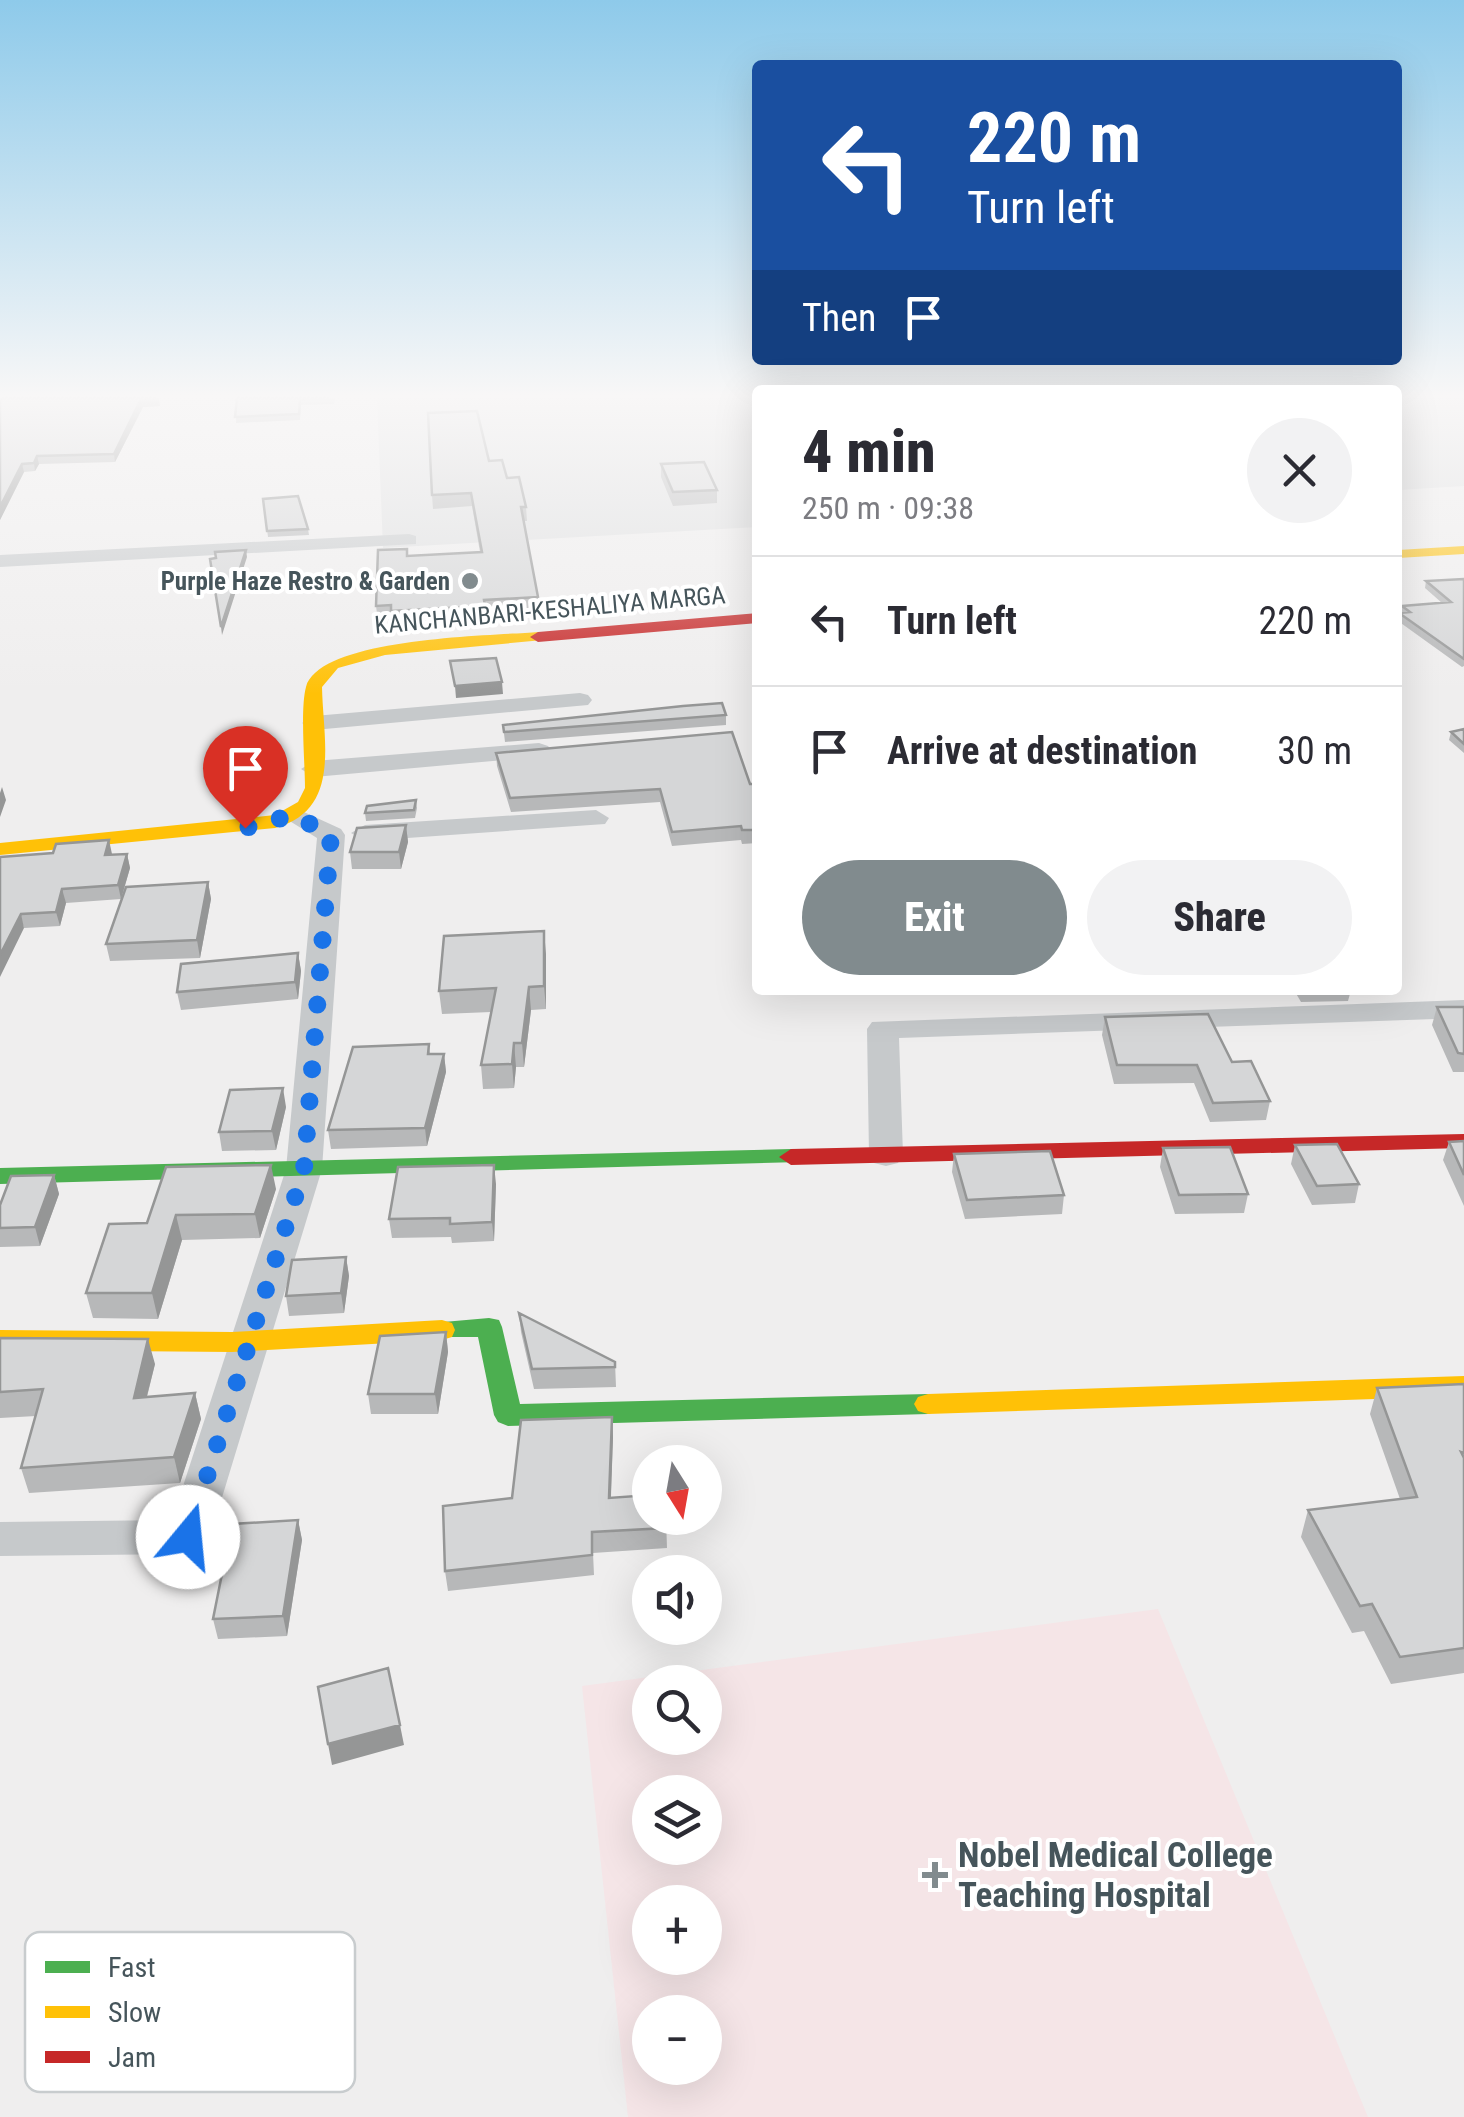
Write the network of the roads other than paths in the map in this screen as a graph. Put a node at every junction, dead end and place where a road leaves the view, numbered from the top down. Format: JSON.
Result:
{"nodes":[{"id":1,"x":409,"y":540,"type":"dead end"},
{"id":2,"x":1402,"y":554,"type":"edge"},
{"id":3,"x":1460,"y":554,"type":"edge"},
{"id":4,"x":0,"y":561,"type":"edge"},
{"id":5,"x":752,"y":618,"type":"edge"},
{"id":6,"x":580,"y":700,"type":"dead end"},
{"id":7,"x":314,"y":723,"type":"junction"},
{"id":8,"x":569,"y":749,"type":"edge"},
{"id":9,"x":314,"y":769,"type":"junction"},
{"id":10,"x":293,"y":815,"type":"junction"},
{"id":11,"x":596,"y":818,"type":"dead end"},
{"id":12,"x":331,"y":835,"type":"junction"},
{"id":13,"x":0,"y":849,"type":"edge"},
{"id":14,"x":1464,"y":1009,"type":"edge"},
{"id":15,"x":1464,"y":1141,"type":"edge"},
{"id":16,"x":886,"y":1155,"type":"junction"},
{"id":17,"x":304,"y":1169,"type":"junction"},
{"id":18,"x":0,"y":1176,"type":"edge"},
{"id":19,"x":0,"y":1340,"type":"edge"},
{"id":20,"x":247,"y":1342,"type":"junction"},
{"id":21,"x":1464,"y":1386,"type":"edge"},
{"id":22,"x":0,"y":1539,"type":"edge"}],
"edges":[{"from":1,"to":4,"type":"street"},
{"from":2,"to":3,"type":"street"},
{"from":5,"to":7,"type":"street","name":"KANCHANBARI-KESHALIYA MARGA"},
{"from":6,"to":7,"type":"street"},
{"from":7,"to":9,"type":"street","name":"KANCHANBARI-KESHALIYA MARGA"},
{"from":8,"to":9,"type":"street"},
{"from":9,"to":10,"type":"street","name":"KANCHANBARI-KESHALIYA MARGA"},
{"from":10,"to":12,"type":"street"},
{"from":10,"to":13,"type":"street"},
{"from":11,"to":12,"type":"street"},
{"from":12,"to":17,"type":"street"},
{"from":14,"to":16,"type":"street"},
{"from":15,"to":16,"type":"street"},
{"from":16,"to":17,"type":"street"},
{"from":17,"to":18,"type":"street"},
{"from":17,"to":20,"type":"street"},
{"from":19,"to":20,"type":"street"},
{"from":20,"to":21,"type":"street"},
{"from":20,"to":22,"type":"street"}]}
